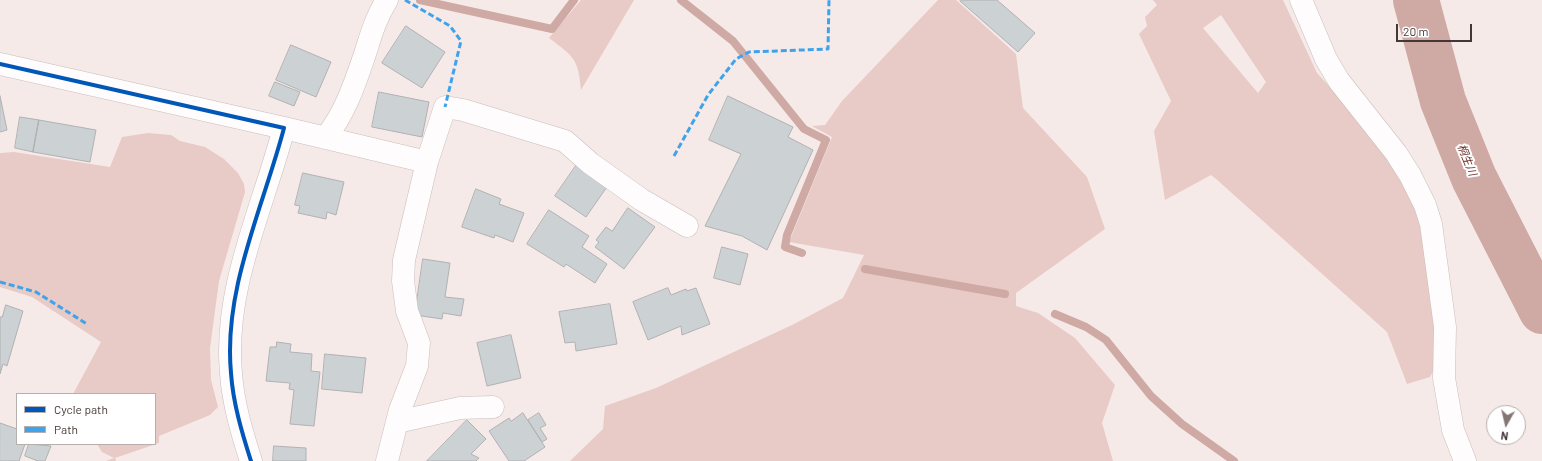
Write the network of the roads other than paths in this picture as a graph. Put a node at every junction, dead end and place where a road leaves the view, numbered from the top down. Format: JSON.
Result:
{"nodes":[{"id":1,"x":387,"y":0,"type":"edge"},
{"id":2,"x":1301,"y":0,"type":"edge"},
{"id":3,"x":0,"y":64,"type":"edge"},
{"id":4,"x":284,"y":128,"type":"junction"},
{"id":5,"x":325,"y":138,"type":"junction"},
{"id":6,"x":427,"y":162,"type":"junction"},
{"id":7,"x":687,"y":226,"type":"dead end"},
{"id":8,"x":493,"y":407,"type":"dead end"},
{"id":9,"x":397,"y":422,"type":"junction"},
{"id":10,"x":251,"y":461,"type":"edge"},
{"id":11,"x":387,"y":461,"type":"edge"},
{"id":12,"x":1465,"y":461,"type":"edge"}],
"edges":[{"from":1,"to":5,"type":"street"},
{"from":2,"to":12,"type":"street"},
{"from":3,"to":4,"type":"street"},
{"from":4,"to":5,"type":"street"},
{"from":4,"to":10,"type":"street"},
{"from":5,"to":6,"type":"street"},
{"from":6,"to":7,"type":"street"},
{"from":6,"to":9,"type":"street"},
{"from":8,"to":9,"type":"street"},
{"from":9,"to":11,"type":"street"}]}
